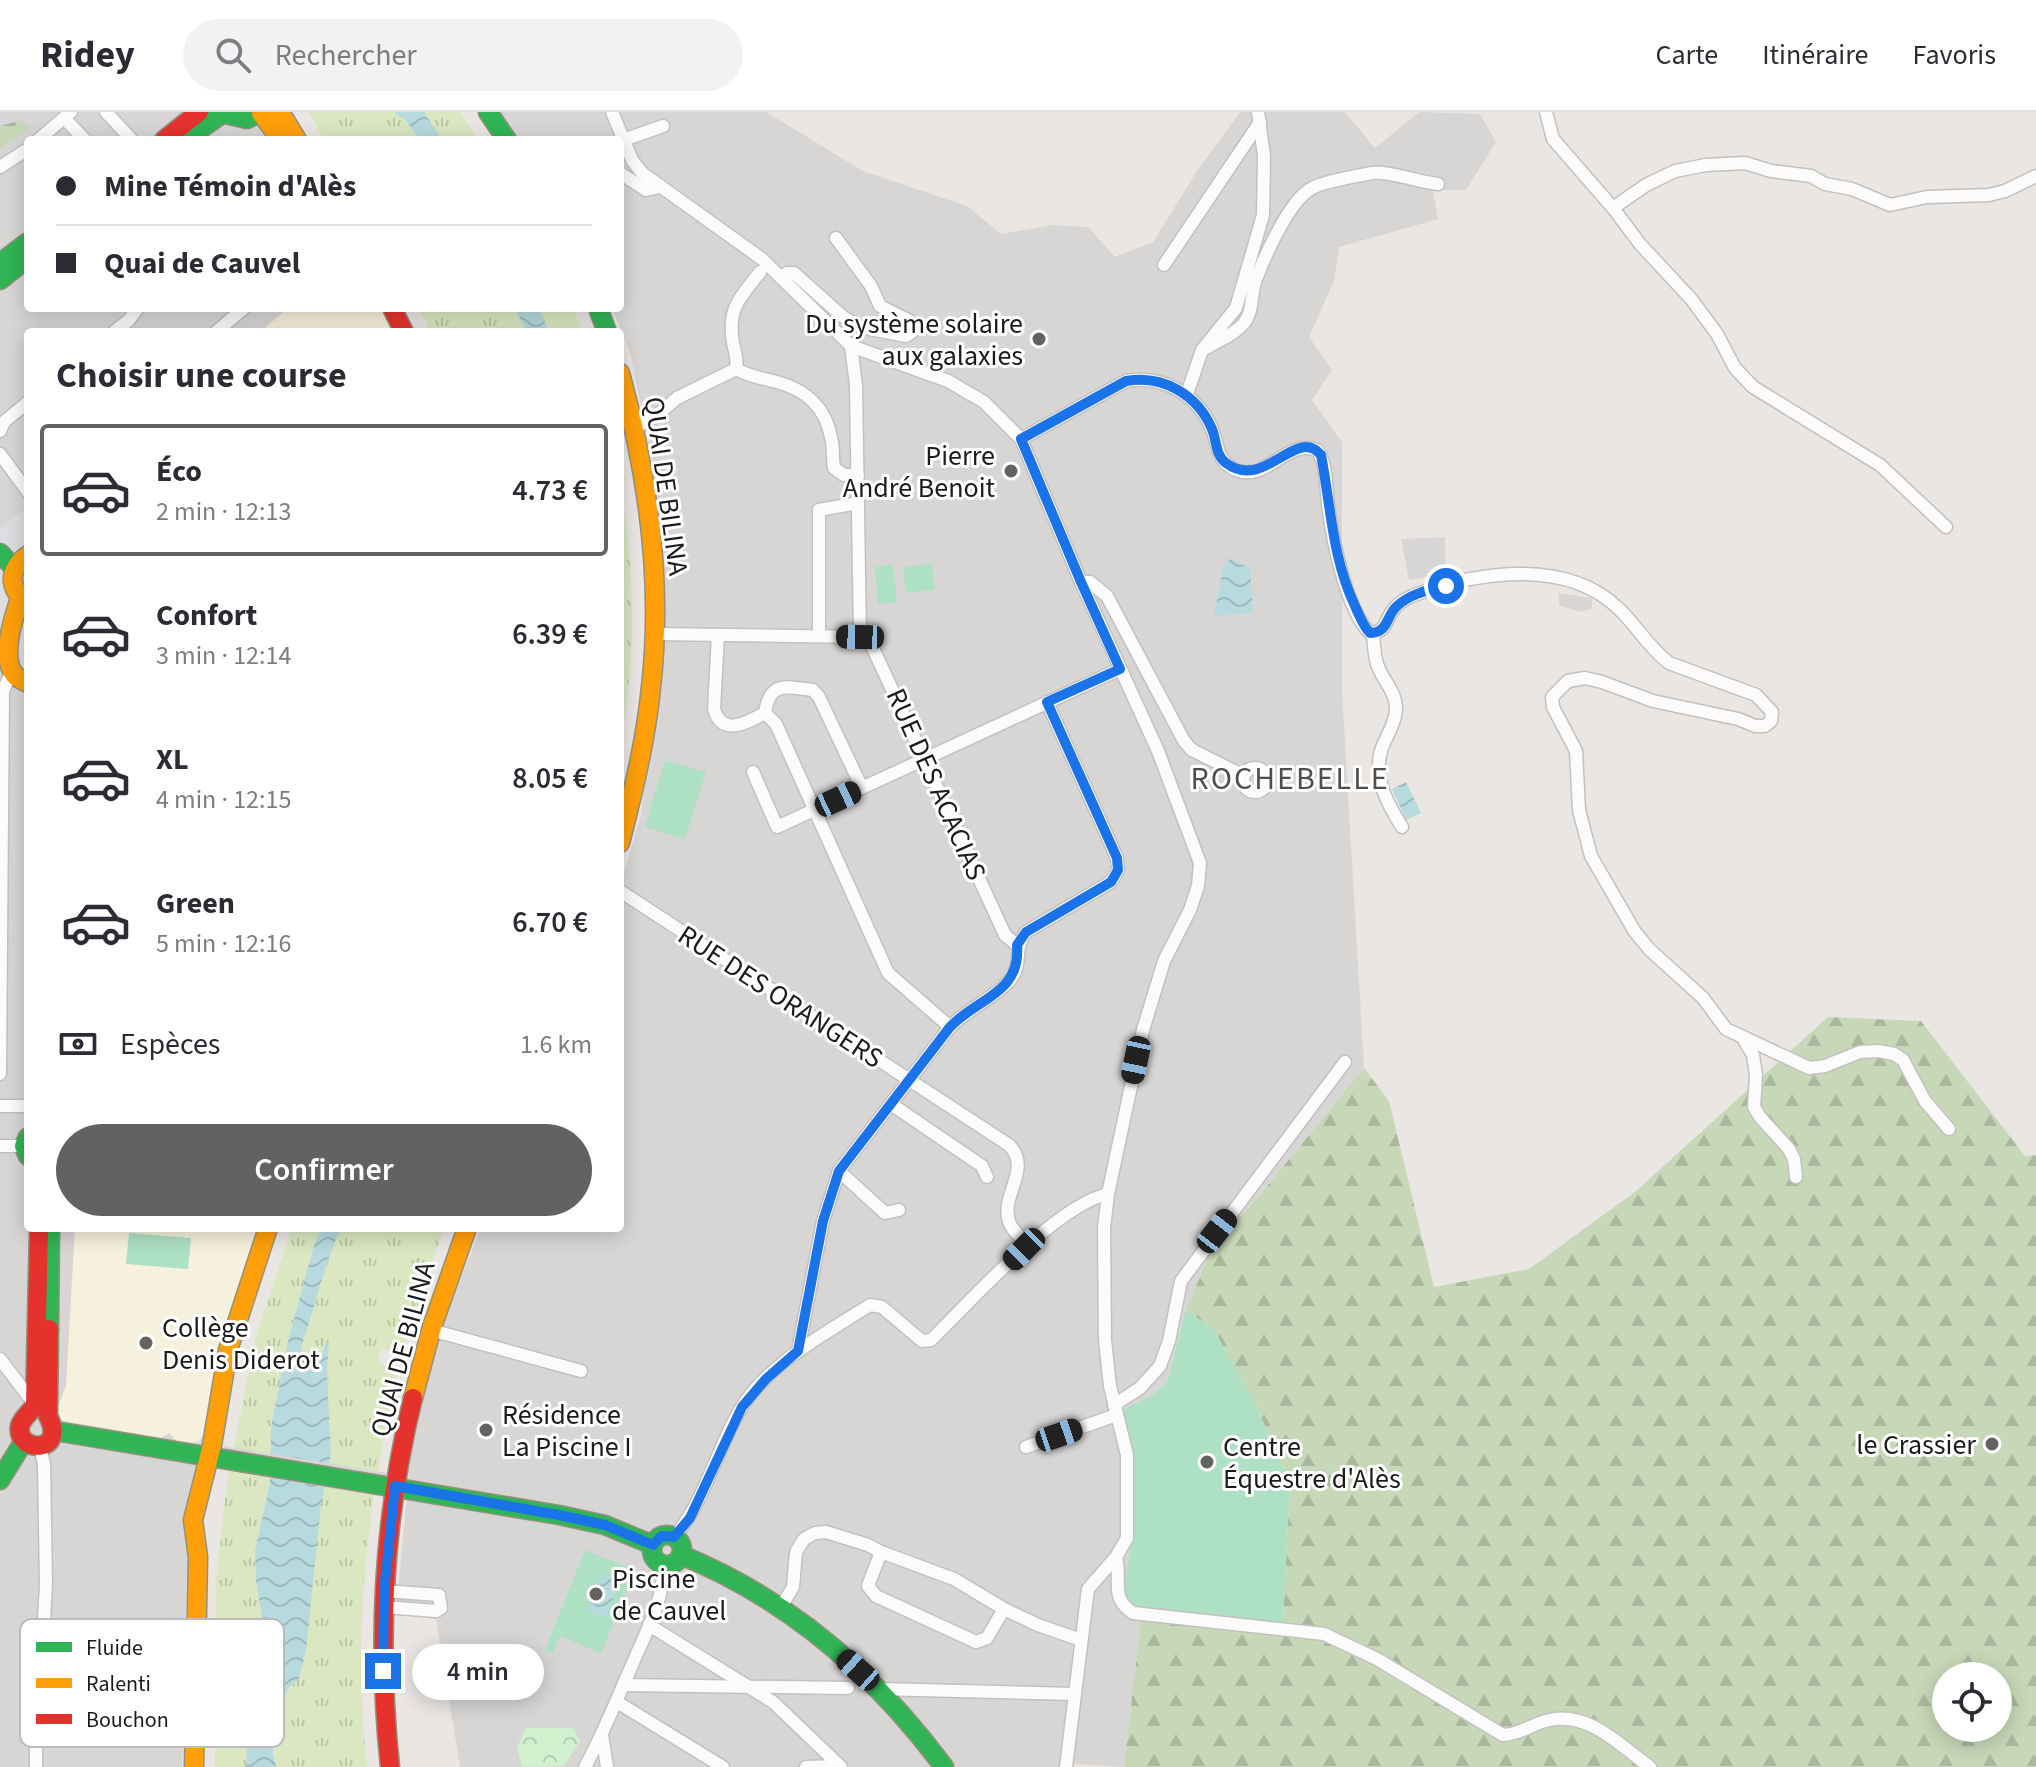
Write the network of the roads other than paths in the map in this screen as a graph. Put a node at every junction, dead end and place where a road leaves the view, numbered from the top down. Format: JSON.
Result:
{"nodes":[{"id":1,"x":106,"y":112,"type":"edge"},
{"id":2,"x":199,"y":112,"type":"edge"},
{"id":3,"x":261,"y":112,"type":"edge"},
{"id":4,"x":280,"y":112,"type":"edge"},
{"id":5,"x":488,"y":112,"type":"edge"},
{"id":6,"x":612,"y":112,"type":"edge"},
{"id":7,"x":1546,"y":112,"type":"edge"},
{"id":8,"x":220,"y":113,"type":"edge"},
{"id":9,"x":68,"y":115,"type":"edge"},
{"id":10,"x":1260,"y":116,"type":"edge"},
{"id":11,"x":663,"y":126,"type":"dead end"},
{"id":12,"x":43,"y":136,"type":"edge"},
{"id":13,"x":82,"y":136,"type":"edge"},
{"id":14,"x":128,"y":136,"type":"edge"},
{"id":15,"x":169,"y":136,"type":"edge"},
{"id":16,"x":190,"y":136,"type":"edge"},
{"id":17,"x":278,"y":136,"type":"edge"},
{"id":18,"x":295,"y":136,"type":"edge"},
{"id":19,"x":504,"y":136,"type":"edge"},
{"id":20,"x":621,"y":136,"type":"edge"},
{"id":21,"x":624,"y":140,"type":"edge"},
{"id":22,"x":624,"y":142,"type":"edge"},
{"id":23,"x":24,"y":154,"type":"edge"},
{"id":24,"x":0,"y":167,"type":"edge"},
{"id":25,"x":624,"y":176,"type":"edge"},
{"id":26,"x":2036,"y":176,"type":"edge"},
{"id":27,"x":1438,"y":184,"type":"dead end"},
{"id":28,"x":660,"y":187,"type":"junction"},
{"id":29,"x":1613,"y":208,"type":"junction"},
{"id":30,"x":836,"y":238,"type":"dead end"},
{"id":31,"x":24,"y":245,"type":"edge"},
{"id":32,"x":24,"y":261,"type":"edge"},
{"id":33,"x":0,"y":263,"type":"edge"},
{"id":34,"x":1164,"y":265,"type":"dead end"},
{"id":35,"x":760,"y":272,"type":"dead end"},
{"id":36,"x":781,"y":278,"type":"junction"},
{"id":37,"x":0,"y":280,"type":"edge"},
{"id":38,"x":135,"y":312,"type":"edge"},
{"id":39,"x":239,"y":312,"type":"edge"},
{"id":40,"x":119,"y":328,"type":"edge"},
{"id":41,"x":221,"y":328,"type":"edge"},
{"id":42,"x":851,"y":346,"type":"junction"},
{"id":43,"x":1202,"y":350,"type":"junction"},
{"id":44,"x":736,"y":369,"type":"junction"},
{"id":45,"x":624,"y":390,"type":"edge"},
{"id":46,"x":1187,"y":394,"type":"junction"},
{"id":47,"x":24,"y":405,"type":"edge"},
{"id":48,"x":633,"y":429,"type":"junction"},
{"id":49,"x":0,"y":431,"type":"edge"},
{"id":50,"x":1021,"y":439,"type":"junction"},
{"id":51,"x":0,"y":454,"type":"edge"},
{"id":52,"x":858,"y":475,"type":"junction"},
{"id":53,"x":24,"y":487,"type":"edge"},
{"id":54,"x":858,"y":503,"type":"junction"},
{"id":55,"x":1946,"y":527,"type":"dead end"},
{"id":56,"x":0,"y":553,"type":"edge"},
{"id":57,"x":24,"y":559,"type":"edge"},
{"id":58,"x":14,"y":568,"type":"junction"},
{"id":59,"x":1081,"y":582,"type":"junction"},
{"id":60,"x":24,"y":601,"type":"edge"},
{"id":61,"x":1373,"y":633,"type":"junction"},
{"id":62,"x":655,"y":634,"type":"junction"},
{"id":63,"x":718,"y":635,"type":"junction"},
{"id":64,"x":819,"y":636,"type":"junction"},
{"id":65,"x":860,"y":637,"type":"junction"},
{"id":66,"x":1120,"y":669,"type":"junction"},
{"id":67,"x":6,"y":676,"type":"edge"},
{"id":68,"x":1047,"y":702,"type":"junction"},
{"id":69,"x":765,"y":713,"type":"junction"},
{"id":70,"x":926,"y":758,"type":"junction"},
{"id":71,"x":753,"y":772,"type":"dead end"},
{"id":72,"x":1244,"y":776,"type":"dead end"},
{"id":73,"x":862,"y":788,"type":"junction"},
{"id":74,"x":814,"y":810,"type":"junction"},
{"id":75,"x":624,"y":826,"type":"edge"},
{"id":76,"x":1402,"y":827,"type":"dead end"},
{"id":77,"x":624,"y":894,"type":"edge"},
{"id":78,"x":1017,"y":945,"type":"junction"},
{"id":79,"x":950,"y":1027,"type":"junction"},
{"id":80,"x":1744,"y":1040,"type":"junction"},
{"id":81,"x":1345,"y":1062,"type":"dead end"},
{"id":82,"x":0,"y":1074,"type":"edge"},
{"id":83,"x":910,"y":1080,"type":"junction"},
{"id":84,"x":891,"y":1104,"type":"junction"},
{"id":85,"x":0,"y":1106,"type":"edge"},
{"id":86,"x":24,"y":1106,"type":"edge"},
{"id":87,"x":1949,"y":1129,"type":"dead end"},
{"id":88,"x":0,"y":1146,"type":"edge"},
{"id":89,"x":24,"y":1146,"type":"edge"},
{"id":90,"x":839,"y":1171,"type":"junction"},
{"id":91,"x":987,"y":1177,"type":"dead end"},
{"id":92,"x":1796,"y":1177,"type":"dead end"},
{"id":93,"x":1108,"y":1194,"type":"junction"},
{"id":94,"x":899,"y":1210,"type":"dead end"},
{"id":95,"x":39,"y":1232,"type":"edge"},
{"id":96,"x":50,"y":1232,"type":"edge"},
{"id":97,"x":267,"y":1232,"type":"edge"},
{"id":98,"x":466,"y":1232,"type":"edge"},
{"id":99,"x":1028,"y":1245,"type":"junction"},
{"id":100,"x":431,"y":1330,"type":"junction"},
{"id":101,"x":798,"y":1351,"type":"junction"},
{"id":102,"x":0,"y":1359,"type":"edge"},
{"id":103,"x":581,"y":1371,"type":"dead end"},
{"id":104,"x":1115,"y":1410,"type":"junction"},
{"id":105,"x":42,"y":1416,"type":"junction"},
{"id":106,"x":32,"y":1444,"type":"junction"},
{"id":107,"x":1026,"y":1447,"type":"dead end"},
{"id":108,"x":402,"y":1452,"type":"junction"},
{"id":109,"x":216,"y":1457,"type":"junction"},
{"id":110,"x":0,"y":1480,"type":"edge"},
{"id":111,"x":390,"y":1485,"type":"junction"},
{"id":112,"x":445,"y":1495,"type":"junction"},
{"id":113,"x":674,"y":1537,"type":"junction"},
{"id":114,"x":653,"y":1545,"type":"junction"},
{"id":115,"x":881,"y":1552,"type":"junction"},
{"id":116,"x":681,"y":1555,"type":"junction"},
{"id":117,"x":1116,"y":1557,"type":"junction"},
{"id":118,"x":664,"y":1564,"type":"junction"},
{"id":119,"x":781,"y":1607,"type":"junction"},
{"id":120,"x":1004,"y":1609,"type":"junction"},
{"id":121,"x":44,"y":1619,"type":"edge"},
{"id":122,"x":197,"y":1619,"type":"edge"},
{"id":123,"x":649,"y":1625,"type":"junction"},
{"id":124,"x":1081,"y":1640,"type":"junction"},
{"id":125,"x":623,"y":1685,"type":"junction"},
{"id":126,"x":751,"y":1687,"type":"junction"},
{"id":127,"x":848,"y":1688,"type":"dead end"},
{"id":128,"x":879,"y":1689,"type":"junction"},
{"id":129,"x":1074,"y":1694,"type":"junction"},
{"id":130,"x":617,"y":1702,"type":"junction"},
{"id":131,"x":602,"y":1735,"type":"junction"},
{"id":132,"x":194,"y":1747,"type":"edge"},
{"id":133,"x":841,"y":1766,"type":"edge"},
{"id":134,"x":194,"y":1767,"type":"edge"},
{"id":135,"x":390,"y":1767,"type":"edge"},
{"id":136,"x":585,"y":1767,"type":"edge"},
{"id":137,"x":607,"y":1767,"type":"edge"},
{"id":138,"x":723,"y":1767,"type":"edge"},
{"id":139,"x":806,"y":1767,"type":"edge"},
{"id":140,"x":944,"y":1767,"type":"edge"},
{"id":141,"x":1066,"y":1767,"type":"edge"},
{"id":142,"x":1650,"y":1767,"type":"edge"}],
"edges":[{"from":1,"to":14,"type":"street"},
{"from":2,"to":15,"type":"main road"},
{"from":3,"to":8,"type":"main road"},
{"from":3,"to":17,"type":"main road"},
{"from":4,"to":18,"type":"main road"},
{"from":5,"to":19,"type":"main road"},
{"from":6,"to":20,"type":"street"},
{"from":7,"to":29,"type":"street"},
{"from":8,"to":16,"type":"main road"},
{"from":9,"to":12,"type":"street"},
{"from":9,"to":13,"type":"street"},
{"from":10,"to":34,"type":"street"},
{"from":10,"to":43,"type":"street"},
{"from":11,"to":21,"type":"street"},
{"from":22,"to":28,"type":"street"},
{"from":23,"to":24,"type":"street"},
{"from":25,"to":28,"type":"street"},
{"from":26,"to":29,"type":"street"},
{"from":27,"to":43,"type":"street"},
{"from":28,"to":36,"type":"street"},
{"from":29,"to":55,"type":"street"},
{"from":30,"to":36,"type":"street"},
{"from":31,"to":33,"type":"main road"},
{"from":32,"to":37,"type":"main road"},
{"from":35,"to":44,"type":"street"},
{"from":36,"to":42,"type":"street"},
{"from":38,"to":40,"type":"street"},
{"from":39,"to":41,"type":"street"},
{"from":42,"to":50,"type":"street"},
{"from":42,"to":52,"type":"street"},
{"from":43,"to":46,"type":"street"},
{"from":44,"to":48,"type":"street"},
{"from":44,"to":52,"type":"street"},
{"from":45,"to":48,"type":"main road","name":"QUAI DE BILINA"},
{"from":46,"to":50,"type":"street"},
{"from":46,"to":61,"type":"street"},
{"from":47,"to":49,"type":"street"},
{"from":48,"to":62,"type":"main road","name":"QUAI DE BILINA"},
{"from":50,"to":59,"type":"street"},
{"from":51,"to":53,"type":"street"},
{"from":52,"to":54,"type":"street"},
{"from":54,"to":64,"type":"street"},
{"from":54,"to":65,"type":"street"},
{"from":56,"to":58,"type":"main road"},
{"from":57,"to":58,"type":"main road"},
{"from":58,"to":60,"type":"main road"},
{"from":59,"to":66,"type":"street"},
{"from":59,"to":72,"type":"street"},
{"from":60,"to":67,"type":"main road"},
{"from":61,"to":76,"type":"street"},
{"from":61,"to":80,"type":"street"},
{"from":62,"to":63,"type":"street"},
{"from":62,"to":75,"type":"main road","name":"QUAI DE BILINA"},
{"from":63,"to":64,"type":"street"},
{"from":63,"to":69,"type":"street"},
{"from":64,"to":65,"type":"street"},
{"from":65,"to":70,"type":"street","name":"RUE DES ACACIAS"},
{"from":66,"to":68,"type":"street"},
{"from":66,"to":93,"type":"street"},
{"from":67,"to":82,"type":"street"},
{"from":68,"to":70,"type":"street"},
{"from":68,"to":78,"type":"street"},
{"from":69,"to":73,"type":"street"},
{"from":69,"to":74,"type":"street"},
{"from":70,"to":73,"type":"street"},
{"from":70,"to":78,"type":"street","name":"RUE DES ACACIAS"},
{"from":71,"to":74,"type":"street"},
{"from":73,"to":74,"type":"street"},
{"from":74,"to":79,"type":"street"},
{"from":77,"to":83,"type":"street","name":"RUE DES ORANGERS"},
{"from":78,"to":79,"type":"street"},
{"from":79,"to":83,"type":"street"},
{"from":80,"to":87,"type":"street"},
{"from":80,"to":92,"type":"street"},
{"from":81,"to":104,"type":"street"},
{"from":83,"to":84,"type":"street"},
{"from":83,"to":99,"type":"street","name":"RUE DES ORANGERS"},
{"from":84,"to":90,"type":"street"},
{"from":84,"to":91,"type":"street"},
{"from":85,"to":86,"type":"street"},
{"from":88,"to":89,"type":"street"},
{"from":90,"to":94,"type":"street"},
{"from":90,"to":101,"type":"street"},
{"from":93,"to":99,"type":"street"},
{"from":93,"to":104,"type":"street"},
{"from":95,"to":105,"type":"main road"},
{"from":96,"to":105,"type":"main road"},
{"from":97,"to":109,"type":"main road"},
{"from":98,"to":100,"type":"main road","name":"QUAI DE BILINA"},
{"from":99,"to":101,"type":"street"},
{"from":100,"to":103,"type":"street"},
{"from":100,"to":108,"type":"main road","name":"QUAI DE BILINA"},
{"from":101,"to":113,"type":"street"},
{"from":102,"to":105,"type":"street"},
{"from":104,"to":107,"type":"street"},
{"from":104,"to":117,"type":"street"},
{"from":105,"to":106,"type":"main road"},
{"from":105,"to":106,"type":"main road"},
{"from":105,"to":109,"type":"main road"},
{"from":106,"to":110,"type":"main road"},
{"from":106,"to":121,"type":"street"},
{"from":108,"to":111,"type":"main road","name":"QUAI DE BILINA"},
{"from":108,"to":112,"type":"main road"},
{"from":109,"to":111,"type":"main road"},
{"from":109,"to":122,"type":"main road"},
{"from":111,"to":112,"type":"main road"},
{"from":111,"to":135,"type":"main road","name":"QUAI DE BILINA"},
{"from":112,"to":114,"type":"main road"},
{"from":113,"to":114,"type":"main road"},
{"from":113,"to":116,"type":"main road"},
{"from":114,"to":118,"type":"main road"},
{"from":115,"to":119,"type":"street"},
{"from":115,"to":120,"type":"street"},
{"from":115,"to":120,"type":"street"},
{"from":116,"to":118,"type":"main road"},
{"from":116,"to":119,"type":"main road"},
{"from":117,"to":124,"type":"street"},
{"from":117,"to":142,"type":"street"},
{"from":118,"to":123,"type":"street"},
{"from":119,"to":128,"type":"main road"},
{"from":120,"to":124,"type":"street"},
{"from":123,"to":125,"type":"street"},
{"from":123,"to":126,"type":"street"},
{"from":124,"to":129,"type":"street"},
{"from":125,"to":126,"type":"street"},
{"from":125,"to":130,"type":"street"},
{"from":126,"to":127,"type":"street"},
{"from":126,"to":133,"type":"street"},
{"from":128,"to":129,"type":"street"},
{"from":128,"to":140,"type":"main road"},
{"from":129,"to":141,"type":"street"},
{"from":130,"to":131,"type":"street"},
{"from":130,"to":138,"type":"street"},
{"from":131,"to":136,"type":"street"},
{"from":131,"to":137,"type":"street"},
{"from":132,"to":134,"type":"main road"},
{"from":133,"to":139,"type":"street"}]}
